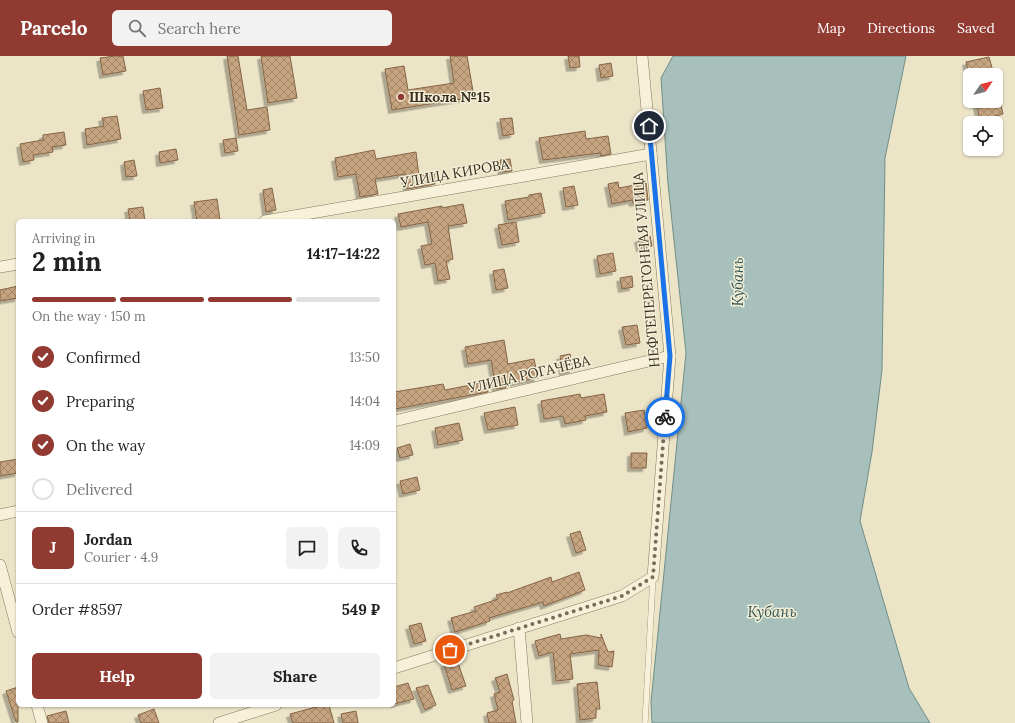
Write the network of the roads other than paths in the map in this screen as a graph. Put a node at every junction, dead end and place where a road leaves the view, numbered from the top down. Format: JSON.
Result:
{"nodes":[{"id":1,"x":642,"y":56,"type":"edge"},
{"id":2,"x":651,"y":154,"type":"junction"},
{"id":3,"x":276,"y":219,"type":"edge"},
{"id":4,"x":16,"y":264,"type":"edge"},
{"id":5,"x":0,"y":267,"type":"edge"},
{"id":6,"x":670,"y":356,"type":"junction"},
{"id":7,"x":396,"y":422,"type":"edge"},
{"id":8,"x":16,"y":511,"type":"edge"},
{"id":9,"x":0,"y":515,"type":"edge"},
{"id":10,"x":0,"y":564,"type":"edge"},
{"id":11,"x":653,"y":577,"type":"junction"},
{"id":12,"x":16,"y":624,"type":"edge"},
{"id":13,"x":519,"y":628,"type":"junction"},
{"id":14,"x":396,"y":667,"type":"edge"},
{"id":15,"x":38,"y":707,"type":"edge"},
{"id":16,"x":270,"y":707,"type":"edge"},
{"id":17,"x":42,"y":723,"type":"edge"},
{"id":18,"x":219,"y":723,"type":"edge"},
{"id":19,"x":527,"y":723,"type":"edge"},
{"id":20,"x":645,"y":723,"type":"edge"}],
"edges":[{"from":1,"to":2,"type":"street","name":"НЕФТЕПЕРЕГОННАЯ УЛИЦА"},
{"from":2,"to":3,"type":"street","name":"УЛИЦА КИРОВА"},
{"from":2,"to":6,"type":"street","name":"НЕФТЕПЕРЕГОННАЯ УЛИЦА"},
{"from":4,"to":5,"type":"street"},
{"from":6,"to":7,"type":"street","name":"УЛИЦА РОГАЧЁВА"},
{"from":6,"to":11,"type":"street","name":"НЕФТЕПЕРЕГОННАЯ УЛИЦА"},
{"from":8,"to":9,"type":"street"},
{"from":10,"to":12,"type":"street"},
{"from":11,"to":13,"type":"street"},
{"from":11,"to":20,"type":"lane"},
{"from":13,"to":14,"type":"street"},
{"from":13,"to":19,"type":"street"},
{"from":15,"to":17,"type":"street"},
{"from":16,"to":18,"type":"street"}]}
